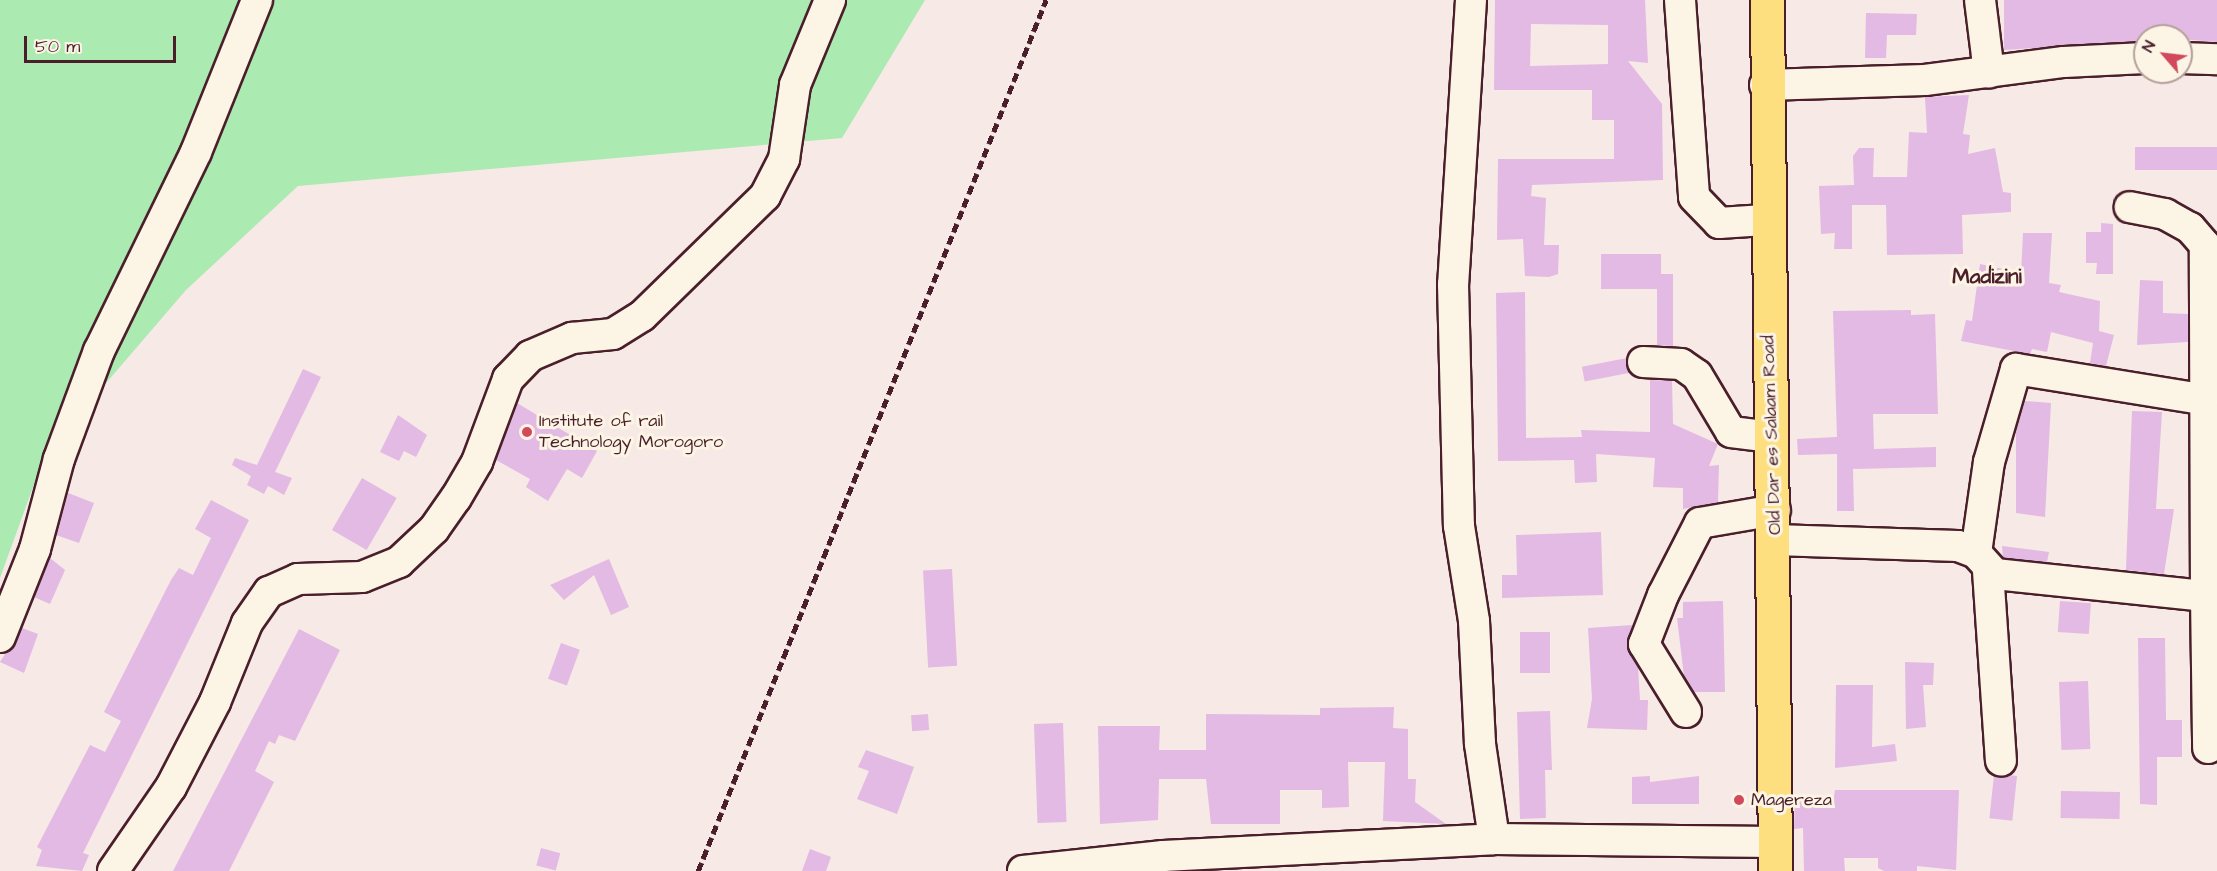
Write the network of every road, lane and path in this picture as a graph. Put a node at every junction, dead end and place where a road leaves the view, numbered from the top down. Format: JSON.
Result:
{"nodes":[{"id":1,"x":257,"y":0,"type":"edge"},
{"id":2,"x":830,"y":0,"type":"edge"},
{"id":3,"x":1471,"y":0,"type":"edge"},
{"id":4,"x":1680,"y":0,"type":"edge"},
{"id":5,"x":1767,"y":0,"type":"edge"},
{"id":6,"x":1980,"y":0,"type":"edge"},
{"id":7,"x":2193,"y":58,"type":"edge"},
{"id":8,"x":2133,"y":59,"type":"edge"},
{"id":9,"x":2217,"y":59,"type":"edge"},
{"id":10,"x":1989,"y":72,"type":"junction"},
{"id":11,"x":1765,"y":85,"type":"junction"},
{"id":12,"x":2130,"y":207,"type":"dead end"},
{"id":13,"x":1765,"y":220,"type":"junction"},
{"id":14,"x":1643,"y":362,"type":"dead end"},
{"id":15,"x":2202,"y":399,"type":"junction"},
{"id":16,"x":1772,"y":437,"type":"junction"},
{"id":17,"x":1775,"y":525,"type":"junction"},
{"id":18,"x":1982,"y":562,"type":"junction"},
{"id":19,"x":2206,"y":596,"type":"junction"},
{"id":20,"x":0,"y":637,"type":"edge"},
{"id":21,"x":1686,"y":712,"type":"dead end"},
{"id":22,"x":2208,"y":748,"type":"dead end"},
{"id":23,"x":2001,"y":761,"type":"dead end"},
{"id":24,"x":1494,"y":839,"type":"junction"},
{"id":25,"x":1775,"y":856,"type":"edge"},
{"id":26,"x":1271,"y":862,"type":"edge"},
{"id":27,"x":113,"y":871,"type":"edge"},
{"id":28,"x":1023,"y":871,"type":"edge"}],
"edges":[{"from":1,"to":20,"type":"street"},
{"from":2,"to":27,"type":"street"},
{"from":3,"to":24,"type":"street"},
{"from":4,"to":13,"type":"street"},
{"from":5,"to":11,"type":"main road","name":"Old Dar es Salaam Road"},
{"from":6,"to":10,"type":"street"},
{"from":7,"to":9,"type":"street"},
{"from":8,"to":10,"type":"street"},
{"from":10,"to":11,"type":"street"},
{"from":11,"to":13,"type":"main road","name":"Old Dar es Salaam Road"},
{"from":12,"to":15,"type":"street"},
{"from":13,"to":16,"type":"main road","name":"Old Dar es Salaam Road"},
{"from":14,"to":16,"type":"street"},
{"from":15,"to":18,"type":"street"},
{"from":15,"to":19,"type":"street"},
{"from":16,"to":17,"type":"main road","name":"Old Dar es Salaam Road"},
{"from":17,"to":18,"type":"street"},
{"from":17,"to":21,"type":"street"},
{"from":17,"to":25,"type":"main road","name":"Old Dar es Salaam Road"},
{"from":18,"to":19,"type":"street"},
{"from":18,"to":23,"type":"street"},
{"from":19,"to":22,"type":"street"},
{"from":24,"to":25,"type":"street"},
{"from":24,"to":26,"type":"street"},
{"from":26,"to":28,"type":"street"}]}
